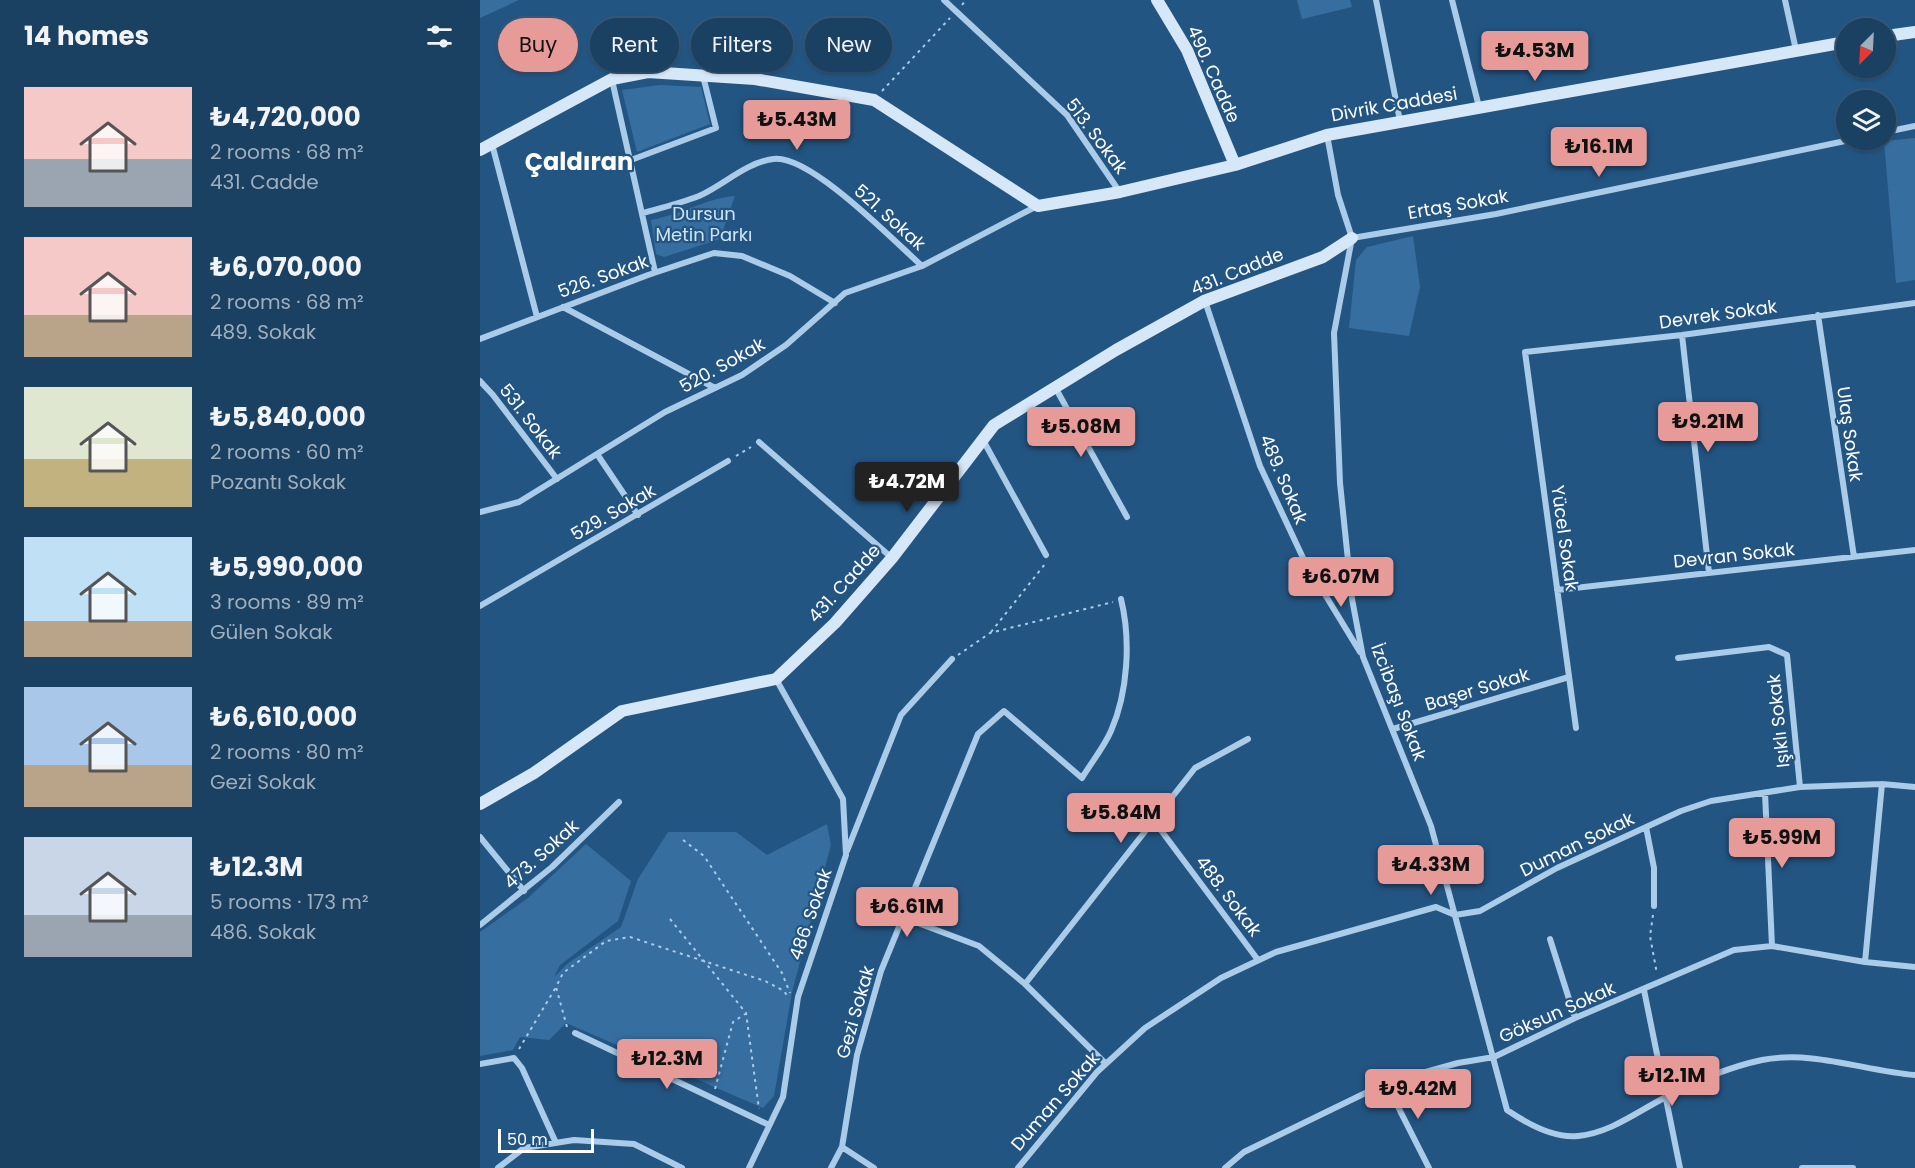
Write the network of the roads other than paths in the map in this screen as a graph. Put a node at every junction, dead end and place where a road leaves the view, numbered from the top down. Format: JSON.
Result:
{"nodes":[{"id":1,"x":944,"y":0,"type":"edge"},
{"id":2,"x":1157,"y":0,"type":"edge"},
{"id":3,"x":1376,"y":0,"type":"edge"},
{"id":4,"x":1452,"y":0,"type":"edge"},
{"id":5,"x":1785,"y":0,"type":"edge"},
{"id":6,"x":1915,"y":32,"type":"edge"},
{"id":7,"x":1896,"y":35,"type":"edge"},
{"id":8,"x":1836,"y":44,"type":"edge"},
{"id":9,"x":1796,"y":50,"type":"junction"},
{"id":10,"x":703,"y":74,"type":"junction"},
{"id":11,"x":612,"y":79,"type":"junction"},
{"id":12,"x":1479,"y":107,"type":"junction"},
{"id":13,"x":1400,"y":122,"type":"junction"},
{"id":14,"x":1915,"y":126,"type":"edge"},
{"id":15,"x":1896,"y":130,"type":"edge"},
{"id":16,"x":1327,"y":135,"type":"junction"},
{"id":17,"x":1836,"y":143,"type":"edge"},
{"id":18,"x":492,"y":144,"type":"junction"},
{"id":19,"x":480,"y":150,"type":"edge"},
{"id":20,"x":631,"y":160,"type":"junction"},
{"id":21,"x":1234,"y":165,"type":"junction"},
{"id":22,"x":1120,"y":192,"type":"junction"},
{"id":23,"x":1038,"y":206,"type":"junction"},
{"id":24,"x":643,"y":213,"type":"junction"},
{"id":25,"x":1352,"y":238,"type":"junction"},
{"id":26,"x":922,"y":266,"type":"junction"},
{"id":27,"x":655,"y":272,"type":"junction"},
{"id":28,"x":1204,"y":301,"type":"junction"},
{"id":29,"x":835,"y":303,"type":"junction"},
{"id":30,"x":1915,"y":303,"type":"edge"},
{"id":31,"x":563,"y":307,"type":"junction"},
{"id":32,"x":1818,"y":315,"type":"junction"},
{"id":33,"x":537,"y":317,"type":"junction"},
{"id":34,"x":1682,"y":335,"type":"junction"},
{"id":35,"x":480,"y":339,"type":"edge"},
{"id":36,"x":1525,"y":352,"type":"joint"},
{"id":37,"x":480,"y":381,"type":"edge"},
{"id":38,"x":1055,"y":387,"type":"junction"},
{"id":39,"x":715,"y":388,"type":"junction"},
{"id":40,"x":982,"y":440,"type":"junction"},
{"id":41,"x":759,"y":442,"type":"road end"},
{"id":42,"x":597,"y":454,"type":"junction"},
{"id":43,"x":728,"y":461,"type":"road end"},
{"id":44,"x":556,"y":479,"type":"junction"},
{"id":45,"x":480,"y":512,"type":"edge"},
{"id":46,"x":638,"y":516,"type":"junction"},
{"id":47,"x":1127,"y":517,"type":"dead end"},
{"id":48,"x":1915,"y":550,"type":"edge"},
{"id":49,"x":1046,"y":555,"type":"road end"},
{"id":50,"x":1854,"y":557,"type":"junction"},
{"id":51,"x":892,"y":558,"type":"junction"},
{"id":52,"x":1709,"y":573,"type":"junction"},
{"id":53,"x":1557,"y":590,"type":"junction"},
{"id":54,"x":1121,"y":599,"type":"road end"},
{"id":55,"x":480,"y":606,"type":"edge"},
{"id":56,"x":1363,"y":657,"type":"junction"},
{"id":57,"x":1678,"y":658,"type":"dead end"},
{"id":58,"x":952,"y":659,"type":"road end"},
{"id":59,"x":1569,"y":677,"type":"junction"},
{"id":60,"x":776,"y":679,"type":"junction"},
{"id":61,"x":1576,"y":728,"type":"dead end"},
{"id":62,"x":1393,"y":729,"type":"junction"},
{"id":63,"x":1248,"y":738,"type":"dead end"},
{"id":64,"x":1882,"y":784,"type":"junction"},
{"id":65,"x":1800,"y":787,"type":"junction"},
{"id":66,"x":1915,"y":787,"type":"edge"},
{"id":67,"x":1765,"y":793,"type":"junction"},
{"id":68,"x":619,"y":802,"type":"dead end"},
{"id":69,"x":480,"y":804,"type":"edge"},
{"id":70,"x":1154,"y":821,"type":"junction"},
{"id":71,"x":1646,"y":827,"type":"junction"},
{"id":72,"x":480,"y":837,"type":"edge"},
{"id":73,"x":846,"y":855,"type":"junction"},
{"id":74,"x":524,"y":891,"type":"junction"},
{"id":75,"x":1654,"y":906,"type":"road end"},
{"id":76,"x":1455,"y":915,"type":"junction"},
{"id":77,"x":903,"y":917,"type":"junction"},
{"id":78,"x":480,"y":925,"type":"edge"},
{"id":79,"x":1550,"y":939,"type":"dead end"},
{"id":80,"x":1772,"y":946,"type":"junction"},
{"id":81,"x":1258,"y":960,"type":"junction"},
{"id":82,"x":1865,"y":962,"type":"junction"},
{"id":83,"x":1915,"y":967,"type":"edge"},
{"id":84,"x":1025,"y":984,"type":"junction"},
{"id":85,"x":1644,"y":990,"type":"junction"},
{"id":86,"x":1575,"y":1018,"type":"junction"},
{"id":87,"x":575,"y":1033,"type":"road end"},
{"id":88,"x":1494,"y":1058,"type":"junction"},
{"id":89,"x":480,"y":1064,"type":"edge"},
{"id":90,"x":1106,"y":1064,"type":"junction"},
{"id":91,"x":1915,"y":1075,"type":"edge"},
{"id":92,"x":1386,"y":1083,"type":"junction"},
{"id":93,"x":1666,"y":1097,"type":"junction"},
{"id":94,"x":769,"y":1125,"type":"junction"},
{"id":95,"x":556,"y":1143,"type":"junction"},
{"id":96,"x":842,"y":1147,"type":"junction"},
{"id":97,"x":498,"y":1168,"type":"edge"},
{"id":98,"x":682,"y":1168,"type":"edge"},
{"id":99,"x":749,"y":1168,"type":"edge"},
{"id":100,"x":831,"y":1168,"type":"edge"},
{"id":101,"x":874,"y":1168,"type":"edge"},
{"id":102,"x":1017,"y":1168,"type":"edge"},
{"id":103,"x":1225,"y":1168,"type":"edge"},
{"id":104,"x":1429,"y":1168,"type":"edge"},
{"id":105,"x":1680,"y":1168,"type":"edge"},
{"id":106,"x":1802,"y":1168,"type":"edge"},
{"id":107,"x":1853,"y":1168,"type":"edge"}],
"edges":[{"from":1,"to":22,"type":"street","name":"513. Sokak"},
{"from":2,"to":21,"type":"street","name":"490. Cadde"},
{"from":3,"to":13,"type":"street"},
{"from":4,"to":12,"type":"street"},
{"from":5,"to":9,"type":"street"},
{"from":6,"to":7,"type":"street"},
{"from":8,"to":9,"type":"street","name":"Divrik Caddesi"},
{"from":9,"to":12,"type":"street","name":"Divrik Caddesi"},
{"from":10,"to":11,"type":"street"},
{"from":10,"to":20,"type":"street"},
{"from":10,"to":23,"type":"street"},
{"from":11,"to":18,"type":"street"},
{"from":11,"to":20,"type":"street"},
{"from":12,"to":13,"type":"street","name":"Divrik Caddesi"},
{"from":13,"to":16,"type":"street","name":"Divrik Caddesi"},
{"from":14,"to":15,"type":"street"},
{"from":16,"to":21,"type":"street","name":"Divrik Caddesi"},
{"from":16,"to":25,"type":"street","name":"İzcibaşı Sokak"},
{"from":17,"to":25,"type":"street","name":"Ertaş Sokak"},
{"from":18,"to":19,"type":"street"},
{"from":18,"to":33,"type":"street"},
{"from":20,"to":24,"type":"street"},
{"from":21,"to":22,"type":"street","name":"Divrik Caddesi"},
{"from":22,"to":23,"type":"street","name":"Divrik Caddesi"},
{"from":23,"to":26,"type":"street","name":"520. Sokak"},
{"from":24,"to":26,"type":"street","name":"521. Sokak"},
{"from":24,"to":27,"type":"street"},
{"from":25,"to":28,"type":"street","name":"431. Cadde"},
{"from":25,"to":56,"type":"street","name":"İzcibaşı Sokak"},
{"from":26,"to":29,"type":"street","name":"520. Sokak"},
{"from":27,"to":29,"type":"street","name":"526. Sokak"},
{"from":27,"to":31,"type":"street","name":"526. Sokak"},
{"from":28,"to":38,"type":"street","name":"431. Cadde"},
{"from":28,"to":56,"type":"street","name":"489. Sokak"},
{"from":29,"to":39,"type":"street","name":"520. Sokak"},
{"from":30,"to":32,"type":"street","name":"Devrek Sokak"},
{"from":31,"to":33,"type":"street","name":"526. Sokak"},
{"from":31,"to":39,"type":"street"},
{"from":32,"to":34,"type":"street","name":"Devrek Sokak"},
{"from":32,"to":50,"type":"street","name":"Ulaş Sokak"},
{"from":33,"to":35,"type":"street","name":"526. Sokak"},
{"from":34,"to":36,"type":"street","name":"Devrek Sokak"},
{"from":34,"to":52,"type":"street"},
{"from":36,"to":53,"type":"street","name":"Yücel Sokak"},
{"from":37,"to":44,"type":"street","name":"531. Sokak"},
{"from":38,"to":40,"type":"street","name":"431. Cadde"},
{"from":38,"to":47,"type":"street"},
{"from":39,"to":42,"type":"street","name":"520. Sokak"},
{"from":40,"to":49,"type":"street"},
{"from":40,"to":51,"type":"street","name":"431. Cadde"},
{"from":41,"to":51,"type":"street"},
{"from":42,"to":44,"type":"street","name":"520. Sokak"},
{"from":42,"to":46,"type":"street"},
{"from":43,"to":46,"type":"street","name":"529. Sokak"},
{"from":44,"to":45,"type":"street","name":"520. Sokak"},
{"from":46,"to":55,"type":"street","name":"529. Sokak"},
{"from":48,"to":50,"type":"street","name":"Devran Sokak"},
{"from":50,"to":52,"type":"street","name":"Devran Sokak"},
{"from":51,"to":60,"type":"street","name":"431. Cadde"},
{"from":52,"to":53,"type":"street","name":"Devran Sokak"},
{"from":53,"to":59,"type":"street","name":"Yücel Sokak"},
{"from":54,"to":77,"type":"street","name":"Gezi Sokak"},
{"from":56,"to":62,"type":"street","name":"İzcibaşı Sokak"},
{"from":57,"to":65,"type":"street","name":"Işıklı Sokak"},
{"from":58,"to":73,"type":"street"},
{"from":59,"to":61,"type":"street","name":"Yücel Sokak"},
{"from":59,"to":62,"type":"street","name":"Başer Sokak"},
{"from":60,"to":69,"type":"street"},
{"from":60,"to":73,"type":"street","name":"486. Sokak"},
{"from":62,"to":76,"type":"street","name":"İzcibaşı Sokak"},
{"from":63,"to":70,"type":"street"},
{"from":64,"to":65,"type":"street","name":"Duman Sokak"},
{"from":64,"to":66,"type":"street","name":"Duman Sokak"},
{"from":64,"to":82,"type":"street"},
{"from":65,"to":67,"type":"street","name":"Duman Sokak"},
{"from":67,"to":71,"type":"street","name":"Duman Sokak"},
{"from":67,"to":80,"type":"street"},
{"from":68,"to":74,"type":"street","name":"473. Sokak"},
{"from":70,"to":81,"type":"street","name":"488. Sokak"},
{"from":70,"to":84,"type":"street"},
{"from":71,"to":75,"type":"street"},
{"from":71,"to":76,"type":"street","name":"Duman Sokak"},
{"from":72,"to":74,"type":"street"},
{"from":73,"to":94,"type":"street","name":"486. Sokak"},
{"from":74,"to":78,"type":"street","name":"473. Sokak"},
{"from":76,"to":81,"type":"street","name":"Duman Sokak"},
{"from":76,"to":88,"type":"street","name":"İzcibaşı Sokak"},
{"from":77,"to":84,"type":"street"},
{"from":77,"to":96,"type":"street","name":"Gezi Sokak"},
{"from":79,"to":86,"type":"street"},
{"from":80,"to":82,"type":"street","name":"Göksun Sokak"},
{"from":80,"to":85,"type":"street","name":"Göksun Sokak"},
{"from":81,"to":90,"type":"street","name":"Duman Sokak"},
{"from":82,"to":83,"type":"street","name":"Göksun Sokak"},
{"from":84,"to":90,"type":"street"},
{"from":85,"to":86,"type":"street","name":"Göksun Sokak"},
{"from":85,"to":93,"type":"street"},
{"from":86,"to":88,"type":"street","name":"Göksun Sokak"},
{"from":87,"to":94,"type":"street"},
{"from":88,"to":92,"type":"street","name":"Göksun Sokak"},
{"from":88,"to":93,"type":"street","name":"İzcibaşı Sokak"},
{"from":89,"to":95,"type":"street"},
{"from":90,"to":102,"type":"street","name":"Duman Sokak"},
{"from":91,"to":93,"type":"street","name":"İzcibaşı Sokak"},
{"from":92,"to":103,"type":"street","name":"Göksun Sokak"},
{"from":92,"to":104,"type":"street"},
{"from":93,"to":105,"type":"street"},
{"from":94,"to":99,"type":"street","name":"486. Sokak"},
{"from":95,"to":97,"type":"street"},
{"from":95,"to":98,"type":"street"},
{"from":96,"to":100,"type":"street","name":"Gezi Sokak"},
{"from":96,"to":101,"type":"street"},
{"from":106,"to":107,"type":"street"}]}
